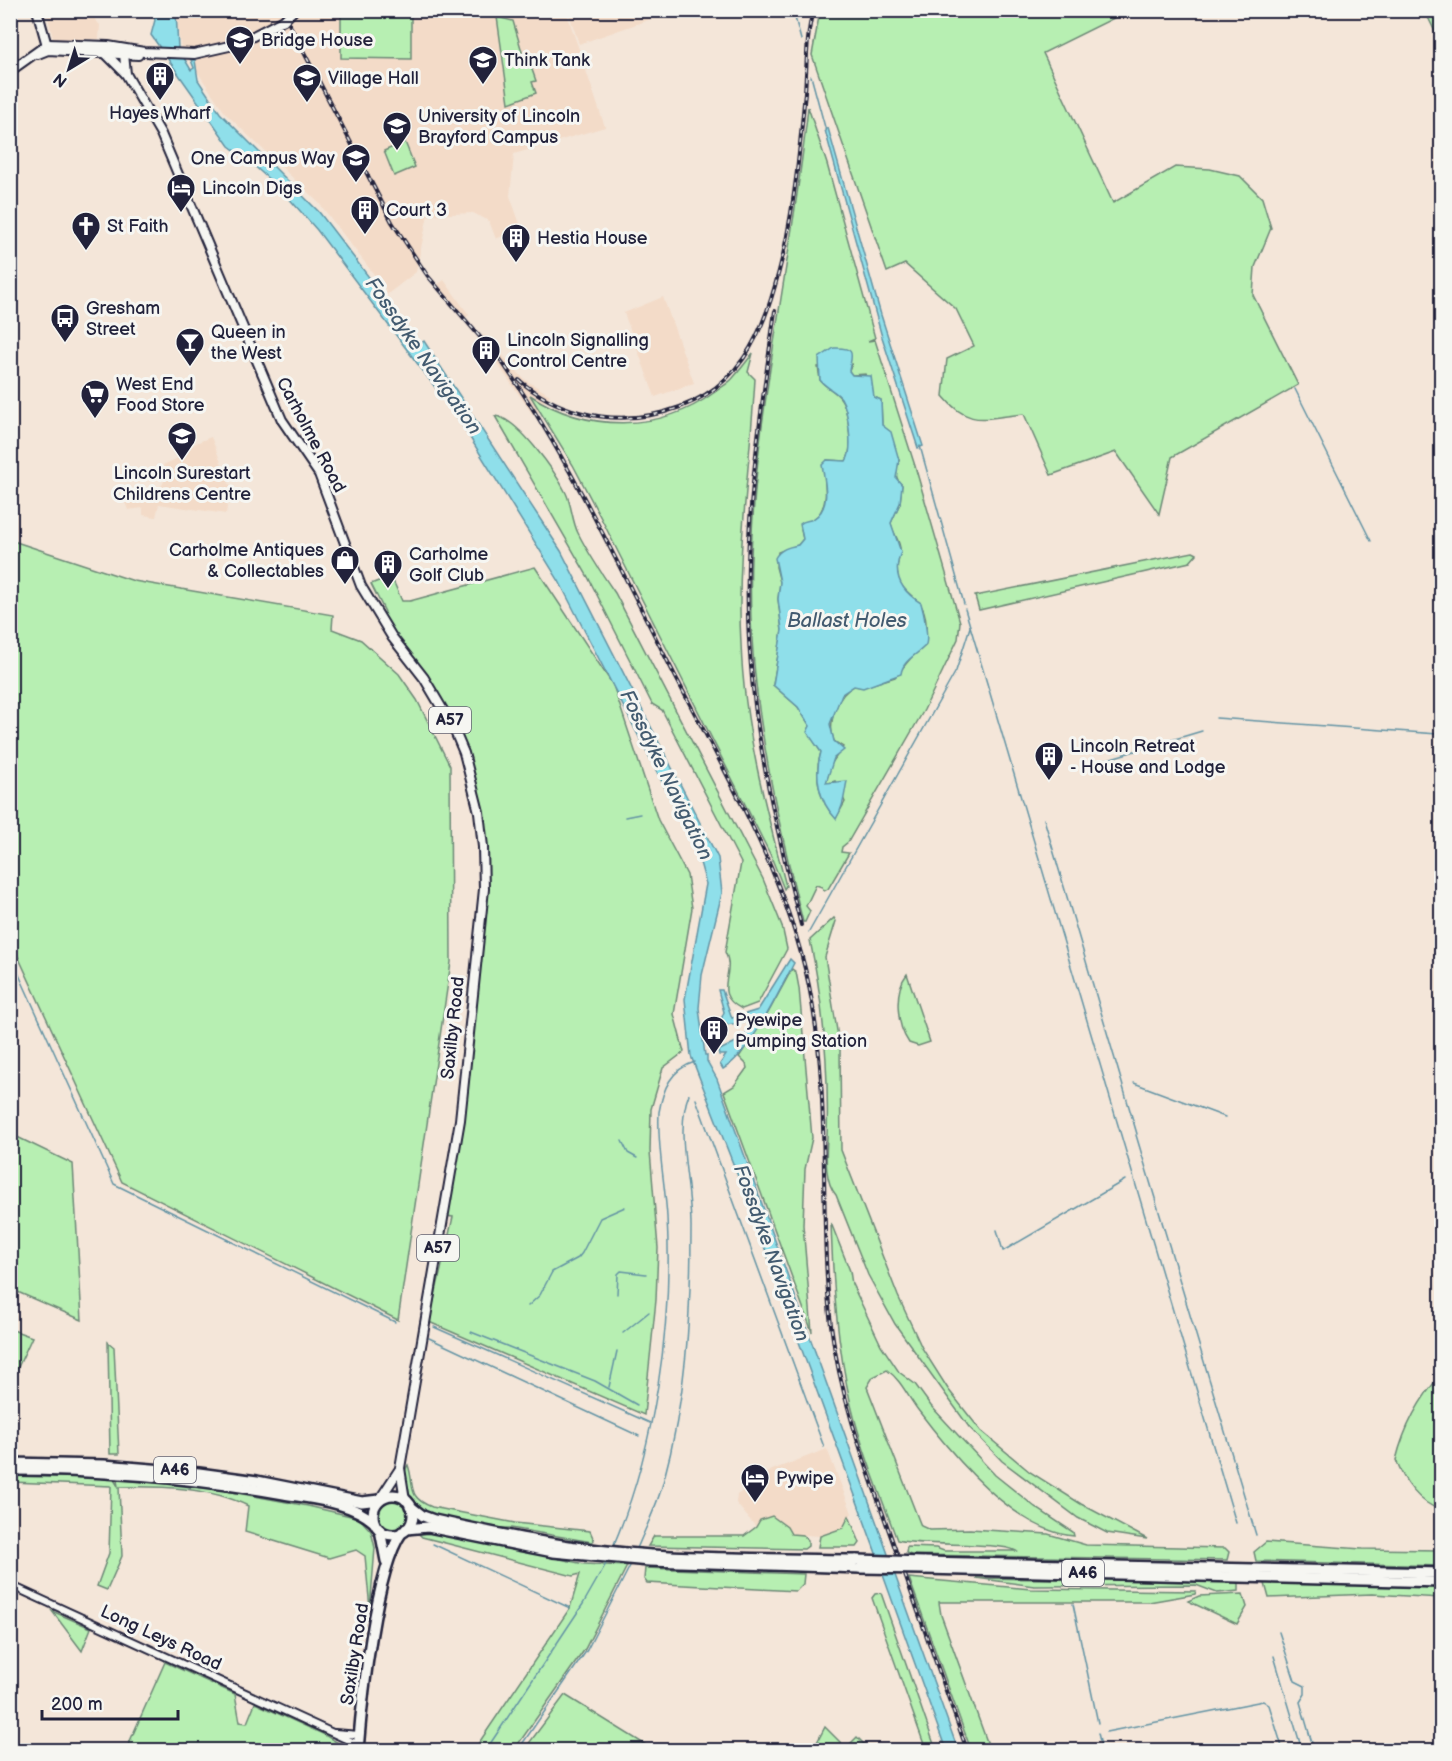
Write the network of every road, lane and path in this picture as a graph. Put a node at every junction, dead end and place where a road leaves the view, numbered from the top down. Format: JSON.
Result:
{"nodes":[{"id":1,"x":37,"y":10,"type":"edge"},
{"id":2,"x":294,"y":10,"type":"edge"},
{"id":3,"x":48,"y":47,"type":"junction"},
{"id":4,"x":118,"y":50,"type":"junction"},
{"id":5,"x":104,"y":52,"type":"junction"},
{"id":6,"x":141,"y":53,"type":"junction"},
{"id":7,"x":124,"y":70,"type":"junction"},
{"id":8,"x":10,"y":71,"type":"edge"},
{"id":9,"x":377,"y":615,"type":"joint"},
{"id":10,"x":10,"y":1463,"type":"edge"},
{"id":11,"x":400,"y":1468,"type":"junction"},
{"id":12,"x":10,"y":1470,"type":"edge"},
{"id":13,"x":380,"y":1500,"type":"junction"},
{"id":14,"x":408,"y":1503,"type":"junction"},
{"id":15,"x":377,"y":1526,"type":"junction"},
{"id":16,"x":404,"y":1530,"type":"junction"},
{"id":17,"x":591,"y":1553,"type":"junction"},
{"id":18,"x":386,"y":1563,"type":"junction"},
{"id":19,"x":1257,"y":1571,"type":"junction"},
{"id":20,"x":1442,"y":1573,"type":"edge"},
{"id":21,"x":1442,"y":1582,"type":"edge"},
{"id":22,"x":10,"y":1585,"type":"edge"},
{"id":23,"x":359,"y":1743,"type":"edge"}],
"edges":[{"from":1,"to":3,"type":"main road"},
{"from":2,"to":6,"type":"main road","bridge":true},
{"from":3,"to":4,"type":"main road"},
{"from":3,"to":5,"type":"main road"},
{"from":3,"to":8,"type":"main road"},
{"from":4,"to":5,"type":"main road"},
{"from":4,"to":6,"type":"main road"},
{"from":4,"to":7,"type":"main road","name":"Carholme Road"},
{"from":5,"to":7,"type":"main road"},
{"from":6,"to":7,"type":"main road"},
{"from":7,"to":9,"type":"main road","name":"Carholme Road","number":"A57"},
{"from":9,"to":11,"type":"main road","name":"Saxilby Road","number":"A57"},
{"from":10,"to":13,"type":"highway","number":"A46"},
{"from":11,"to":13,"type":"main road","name":"Saxilby Road","number":"A57"},
{"from":11,"to":14,"type":"main road","name":"Saxilby Road","number":"A57"},
{"from":12,"to":15,"type":"highway","number":"A46"},
{"from":13,"to":14,"type":"highway"},
{"from":13,"to":15,"type":"highway"},
{"from":14,"to":16,"type":"highway"},
{"from":14,"to":17,"type":"highway","number":"A46"},
{"from":15,"to":16,"type":"highway"},
{"from":15,"to":18,"type":"highway","name":"Saxilby Road"},
{"from":16,"to":17,"type":"highway","number":"A46"},
{"from":16,"to":18,"type":"highway","name":"Saxilby Road"},
{"from":17,"to":19,"type":"highway","number":"A46","bridge":true},
{"from":18,"to":23,"type":"highway","name":"Saxilby Road"},
{"from":19,"to":20,"type":"highway","number":"A46"},
{"from":19,"to":21,"type":"highway","number":"A46"},
{"from":22,"to":23,"type":"street","name":"Long Leys Road"}]}
